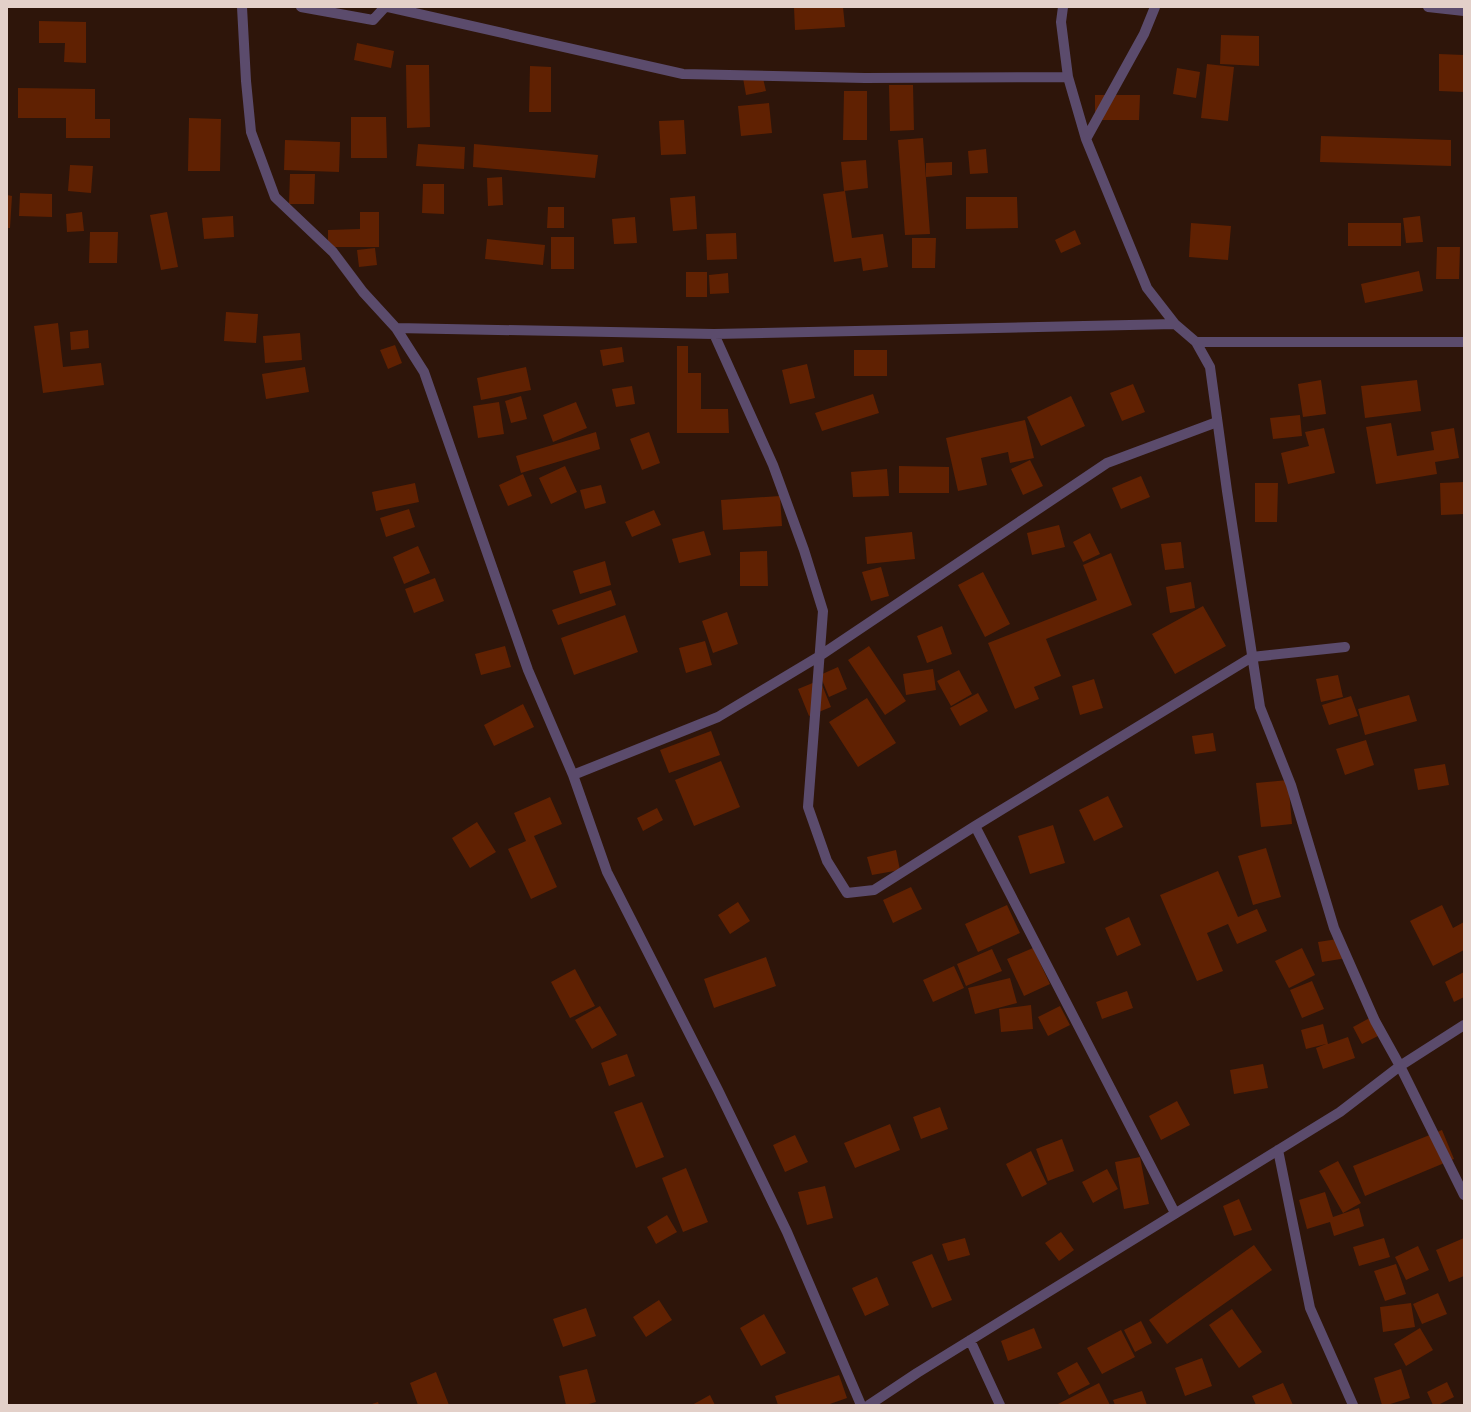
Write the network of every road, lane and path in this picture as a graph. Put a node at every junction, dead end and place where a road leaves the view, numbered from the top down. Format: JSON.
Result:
{"nodes":[{"id":1,"x":242,"y":7,"type":"edge"},
{"id":2,"x":301,"y":7,"type":"edge"},
{"id":3,"x":387,"y":7,"type":"edge"},
{"id":4,"x":1063,"y":7,"type":"edge"},
{"id":5,"x":1155,"y":7,"type":"edge"},
{"id":6,"x":1428,"y":7,"type":"edge"},
{"id":7,"x":1464,"y":10,"type":"edge"},
{"id":8,"x":1068,"y":77,"type":"junction"},
{"id":9,"x":1086,"y":139,"type":"junction"},
{"id":10,"x":1175,"y":324,"type":"junction"},
{"id":11,"x":396,"y":328,"type":"junction"},
{"id":12,"x":714,"y":334,"type":"junction"},
{"id":13,"x":1196,"y":342,"type":"junction"},
{"id":14,"x":1464,"y":342,"type":"edge"},
{"id":15,"x":1217,"y":422,"type":"junction"},
{"id":16,"x":1345,"y":647,"type":"dead end"},
{"id":17,"x":818,"y":657,"type":"junction"},
{"id":18,"x":1252,"y":657,"type":"junction"},
{"id":19,"x":572,"y":775,"type":"junction"},
{"id":20,"x":976,"y":826,"type":"junction"},
{"id":21,"x":1464,"y":1025,"type":"edge"},
{"id":22,"x":1400,"y":1066,"type":"junction"},
{"id":23,"x":1278,"y":1150,"type":"junction"},
{"id":24,"x":1464,"y":1196,"type":"edge"},
{"id":25,"x":1175,"y":1214,"type":"junction"},
{"id":26,"x":970,"y":1340,"type":"junction"},
{"id":27,"x":861,"y":1405,"type":"edge"},
{"id":28,"x":869,"y":1405,"type":"edge"},
{"id":29,"x":1000,"y":1405,"type":"edge"},
{"id":30,"x":1353,"y":1405,"type":"edge"}],
"edges":[{"from":1,"to":11,"type":"street"},
{"from":2,"to":3,"type":"street"},
{"from":3,"to":8,"type":"street"},
{"from":4,"to":8,"type":"street"},
{"from":5,"to":9,"type":"street"},
{"from":6,"to":7,"type":"street"},
{"from":8,"to":9,"type":"street"},
{"from":9,"to":10,"type":"street"},
{"from":10,"to":12,"type":"street"},
{"from":10,"to":13,"type":"street"},
{"from":11,"to":12,"type":"street"},
{"from":11,"to":19,"type":"street"},
{"from":12,"to":17,"type":"street"},
{"from":13,"to":14,"type":"street"},
{"from":13,"to":15,"type":"street"},
{"from":15,"to":17,"type":"street"},
{"from":15,"to":18,"type":"street"},
{"from":16,"to":18,"type":"street"},
{"from":17,"to":19,"type":"street"},
{"from":17,"to":20,"type":"street"},
{"from":18,"to":20,"type":"street"},
{"from":18,"to":22,"type":"street"},
{"from":19,"to":27,"type":"street"},
{"from":20,"to":25,"type":"street"},
{"from":21,"to":22,"type":"street"},
{"from":22,"to":23,"type":"street"},
{"from":22,"to":24,"type":"street"},
{"from":23,"to":25,"type":"street"},
{"from":23,"to":30,"type":"street"},
{"from":25,"to":26,"type":"street"},
{"from":26,"to":28,"type":"street"},
{"from":26,"to":29,"type":"street"}]}
